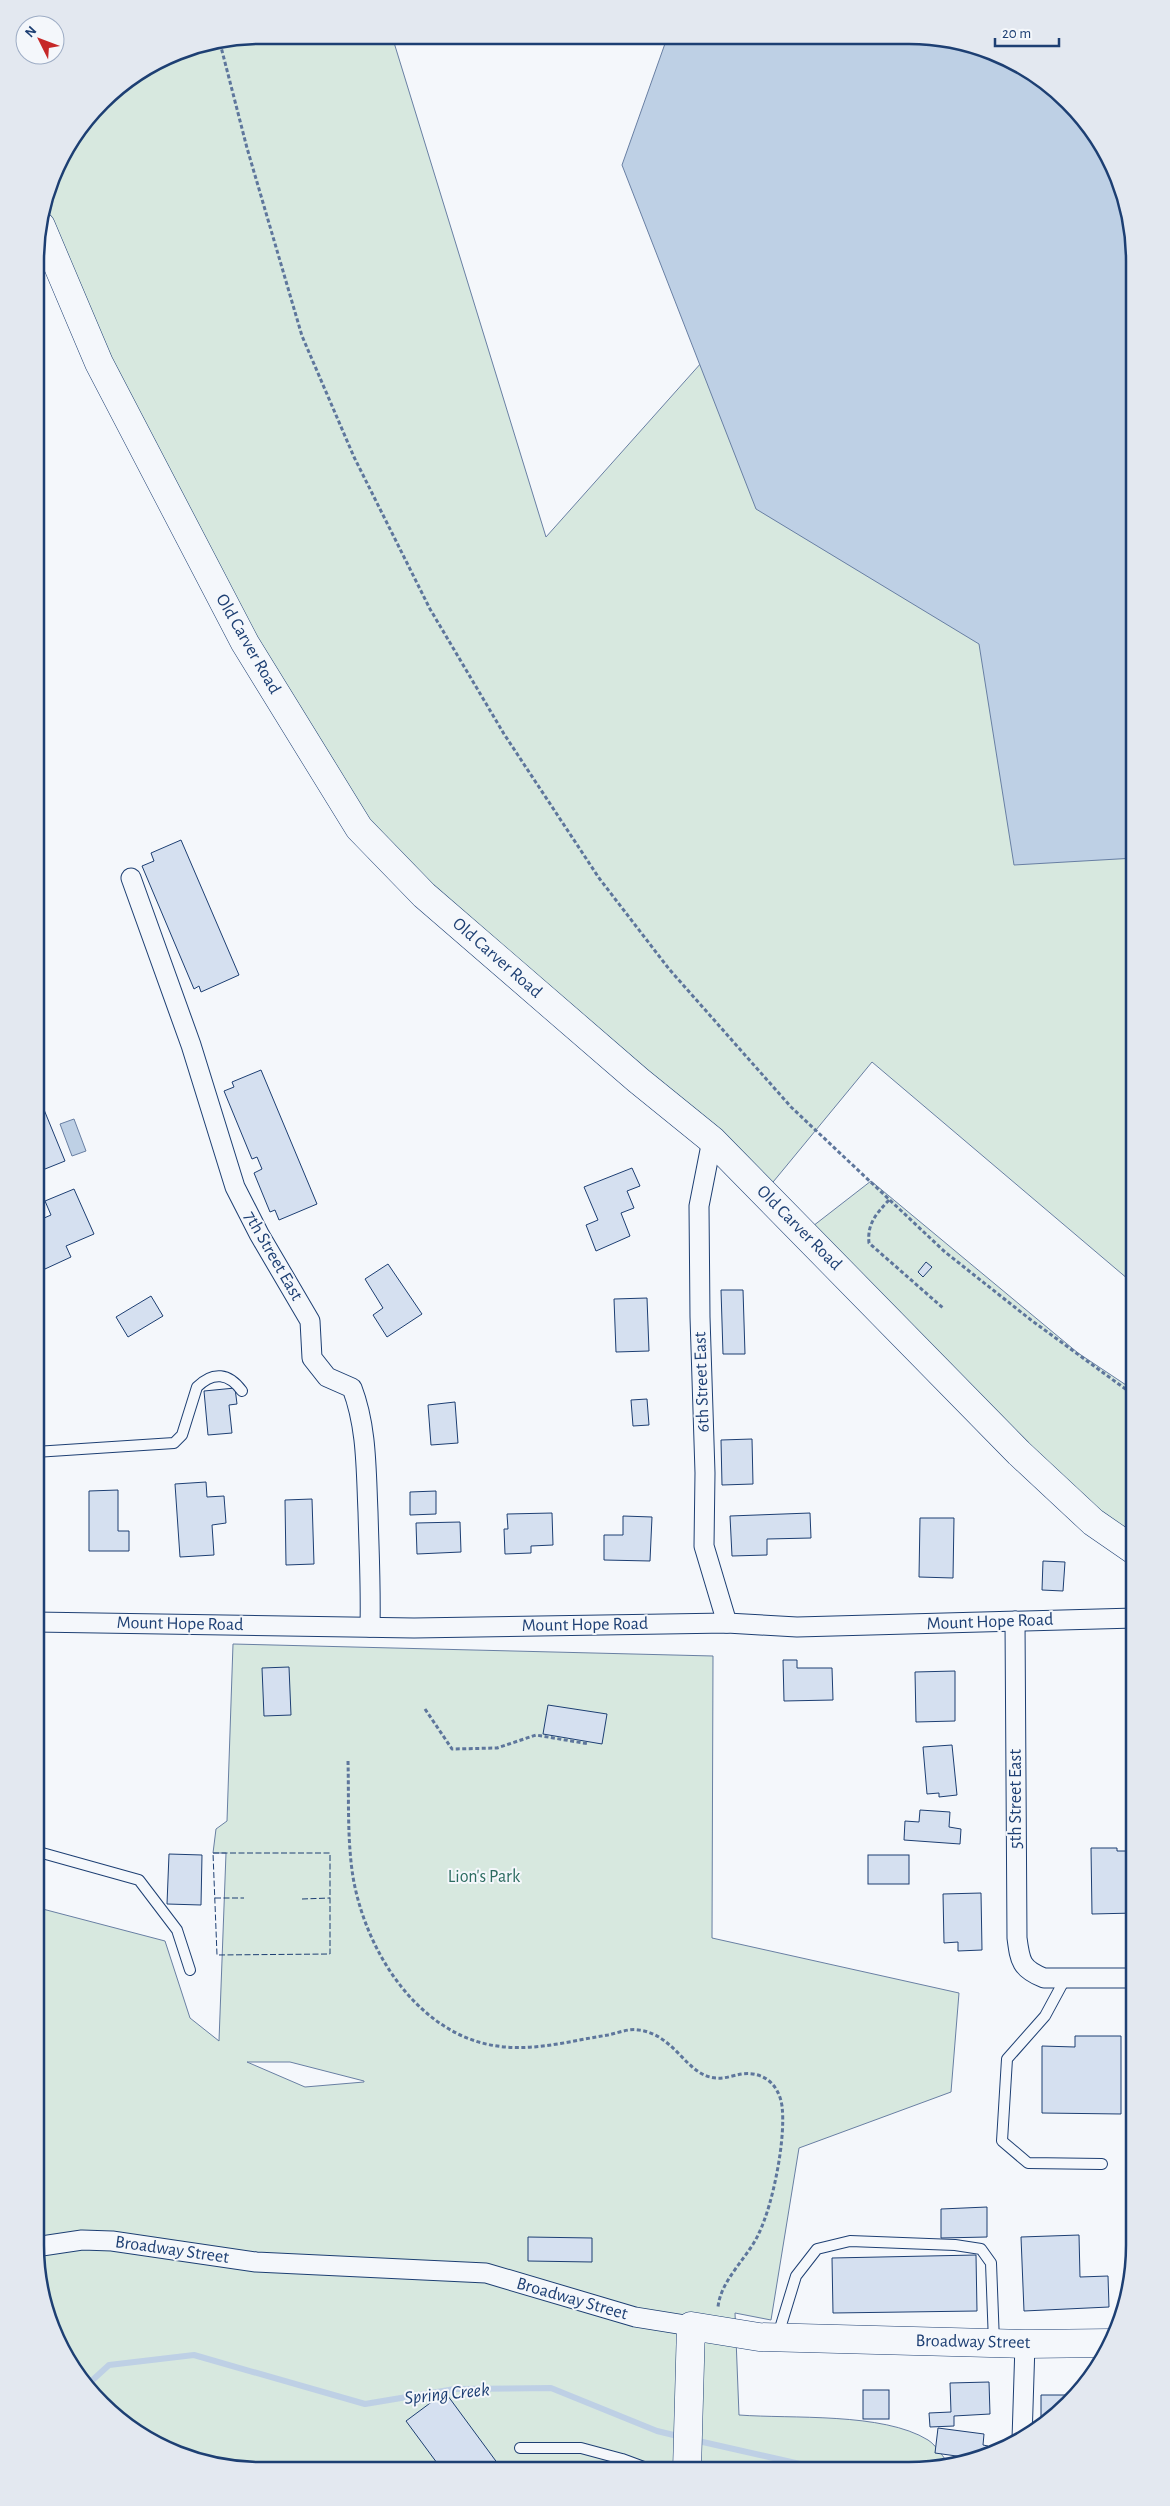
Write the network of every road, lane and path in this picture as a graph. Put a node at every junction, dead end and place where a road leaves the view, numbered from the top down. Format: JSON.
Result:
{"nodes":[{"id":1,"x":221,"y":48,"type":"edge"},
{"id":2,"x":45,"y":236,"type":"edge"},
{"id":3,"x":131,"y":878,"type":"dead end"},
{"id":4,"x":712,"y":1140,"type":"junction"},
{"id":5,"x":889,"y":1200,"type":"junction"},
{"id":6,"x":943,"y":1308,"type":"dead end"},
{"id":7,"x":1126,"y":1389,"type":"edge"},
{"id":8,"x":242,"y":1391,"type":"dead end"},
{"id":9,"x":44,"y":1451,"type":"edge"},
{"id":10,"x":1126,"y":1545,"type":"edge"},
{"id":11,"x":1126,"y":1618,"type":"edge"},
{"id":12,"x":1015,"y":1621,"type":"junction"},
{"id":13,"x":44,"y":1622,"type":"edge"},
{"id":14,"x":727,"y":1623,"type":"junction"},
{"id":15,"x":370,"y":1627,"type":"junction"},
{"id":16,"x":425,"y":1709,"type":"dead end"},
{"id":17,"x":589,"y":1744,"type":"dead end"},
{"id":18,"x":348,"y":1761,"type":"dead end"},
{"id":19,"x":44,"y":1854,"type":"edge"},
{"id":20,"x":190,"y":1970,"type":"dead end"},
{"id":21,"x":1126,"y":1978,"type":"edge"},
{"id":22,"x":1065,"y":1979,"type":"junction"},
{"id":23,"x":1102,"y":2164,"type":"dead end"},
{"id":24,"x":44,"y":2246,"type":"edge"},
{"id":25,"x":719,"y":2303,"type":"dead end"},
{"id":26,"x":691,"y":2326,"type":"junction"},
{"id":27,"x":778,"y":2337,"type":"junction"},
{"id":28,"x":994,"y":2343,"type":"junction"},
{"id":29,"x":1103,"y":2343,"type":"edge"},
{"id":30,"x":1025,"y":2344,"type":"junction"},
{"id":31,"x":1022,"y":2431,"type":"edge"},
{"id":32,"x":520,"y":2448,"type":"dead end"},
{"id":33,"x":630,"y":2462,"type":"edge"},
{"id":34,"x":687,"y":2462,"type":"edge"}],
"edges":[{"from":1,"to":5,"type":"path"},
{"from":2,"to":4,"type":"street","name":"Old Carver Road"},
{"from":3,"to":15,"type":"street","name":"7th Street East"},
{"from":4,"to":10,"type":"street","name":"Old Carver Road"},
{"from":4,"to":14,"type":"street","name":"6th Street East"},
{"from":5,"to":6,"type":"path"},
{"from":5,"to":7,"type":"path"},
{"from":8,"to":9,"type":"lane"},
{"from":11,"to":12,"type":"street","name":"Mount Hope Road"},
{"from":12,"to":14,"type":"street","name":"Mount Hope Road"},
{"from":12,"to":22,"type":"street","name":"5th Street East"},
{"from":13,"to":15,"type":"street","name":"Mount Hope Road"},
{"from":14,"to":15,"type":"street","name":"Mount Hope Road"},
{"from":16,"to":17,"type":"path"},
{"from":18,"to":25,"type":"path"},
{"from":19,"to":20,"type":"lane"},
{"from":21,"to":22,"type":"street"},
{"from":22,"to":23,"type":"lane"},
{"from":24,"to":26,"type":"street","name":"Broadway Street"},
{"from":26,"to":27,"type":"street","name":"Broadway Street"},
{"from":26,"to":34,"type":"street"},
{"from":27,"to":28,"type":"street","name":"Broadway Street"},
{"from":27,"to":28,"type":"lane"},
{"from":28,"to":30,"type":"street","name":"Broadway Street"},
{"from":29,"to":30,"type":"street","name":"Broadway Street"},
{"from":30,"to":31,"type":"street"},
{"from":32,"to":33,"type":"lane"}]}
